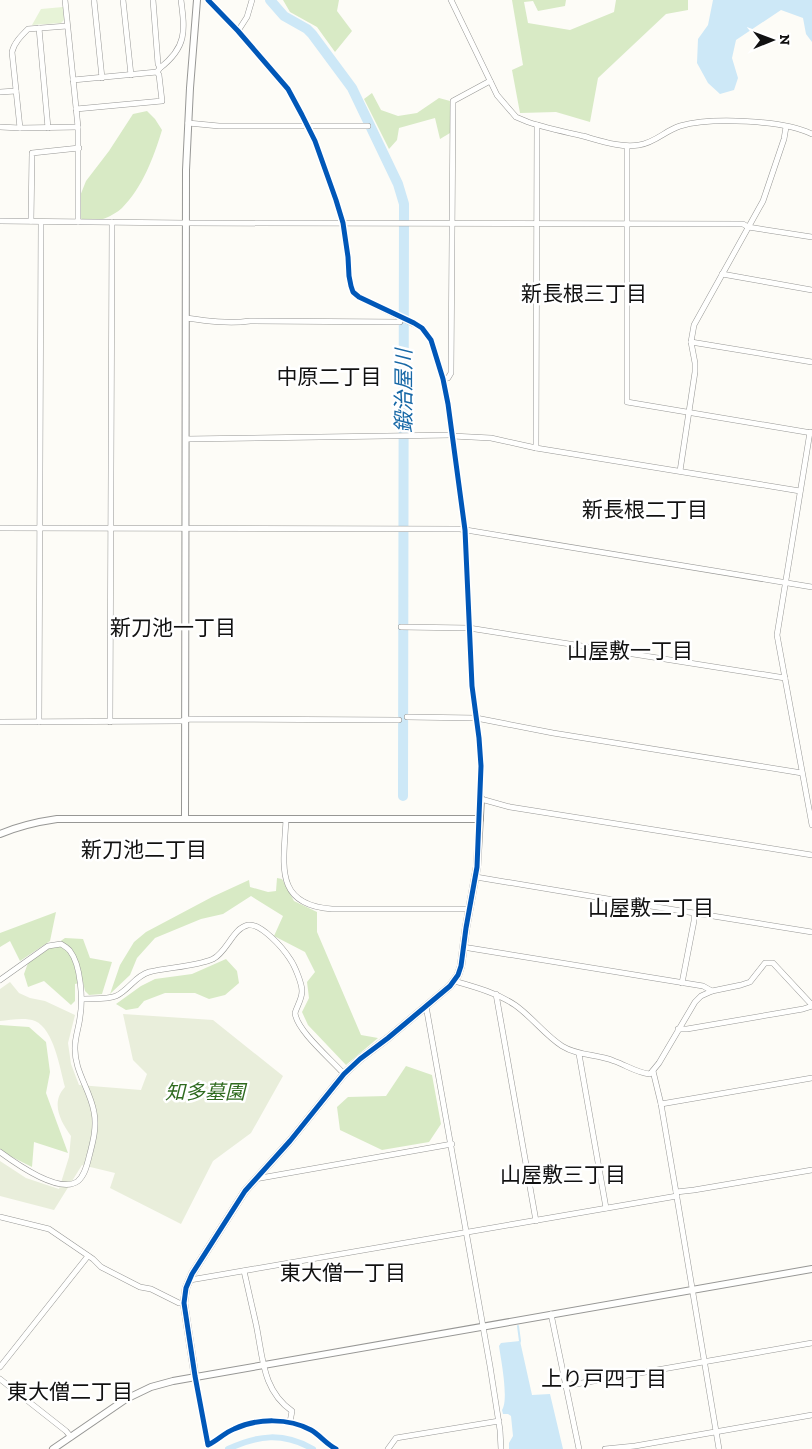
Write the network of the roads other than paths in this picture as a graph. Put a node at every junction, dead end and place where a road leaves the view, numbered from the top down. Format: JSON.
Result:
{"nodes":[{"id":1,"x":65,"y":0,"type":"edge"},
{"id":2,"x":94,"y":0,"type":"edge"},
{"id":3,"x":123,"y":0,"type":"edge"},
{"id":4,"x":153,"y":0,"type":"edge"},
{"id":5,"x":181,"y":0,"type":"edge"},
{"id":6,"x":197,"y":0,"type":"edge"},
{"id":7,"x":208,"y":0,"type":"edge"},
{"id":8,"x":252,"y":0,"type":"edge"},
{"id":9,"x":451,"y":0,"type":"edge"},
{"id":10,"x":67,"y":26,"type":"junction"},
{"id":11,"x":39,"y":28,"type":"junction"},
{"id":12,"x":238,"y":31,"type":"junction"},
{"id":13,"x":159,"y":70,"type":"junction"},
{"id":14,"x":131,"y":75,"type":"junction"},
{"id":15,"x":102,"y":78,"type":"junction"},
{"id":16,"x":73,"y":80,"type":"junction"},
{"id":17,"x":490,"y":81,"type":"junction"},
{"id":18,"x":16,"y":91,"type":"junction"},
{"id":19,"x":0,"y":92,"type":"edge"},
{"id":20,"x":76,"y":109,"type":"junction"},
{"id":21,"x":188,"y":124,"type":"junction"},
{"id":22,"x":368,"y":126,"type":"dead end"},
{"id":23,"x":537,"y":126,"type":"junction"},
{"id":24,"x":0,"y":127,"type":"edge"},
{"id":25,"x":78,"y":127,"type":"junction"},
{"id":26,"x":308,"y":127,"type":"junction"},
{"id":27,"x":786,"y":127,"type":"junction"},
{"id":28,"x":20,"y":128,"type":"junction"},
{"id":29,"x":48,"y":128,"type":"junction"},
{"id":30,"x":812,"y":134,"type":"edge"},
{"id":31,"x":626,"y":146,"type":"junction"},
{"id":32,"x":79,"y":148,"type":"junction"},
{"id":33,"x":0,"y":221,"type":"edge"},
{"id":34,"x":31,"y":221,"type":"junction"},
{"id":35,"x":41,"y":222,"type":"junction"},
{"id":36,"x":78,"y":222,"type":"junction"},
{"id":37,"x":112,"y":222,"type":"junction"},
{"id":38,"x":186,"y":223,"type":"junction"},
{"id":39,"x":343,"y":223,"type":"junction"},
{"id":40,"x":452,"y":223,"type":"junction"},
{"id":41,"x":536,"y":224,"type":"junction"},
{"id":42,"x":627,"y":224,"type":"junction"},
{"id":43,"x":748,"y":227,"type":"junction"},
{"id":44,"x":812,"y":237,"type":"edge"},
{"id":45,"x":722,"y":274,"type":"junction"},
{"id":46,"x":812,"y":290,"type":"edge"},
{"id":47,"x":401,"y":317,"type":"junction"},
{"id":48,"x":186,"y":318,"type":"junction"},
{"id":49,"x":691,"y":342,"type":"junction"},
{"id":50,"x":812,"y":362,"type":"edge"},
{"id":51,"x":443,"y":379,"type":"junction"},
{"id":52,"x":689,"y":412,"type":"junction"},
{"id":53,"x":811,"y":433,"type":"edge"},
{"id":54,"x":452,"y":435,"type":"junction"},
{"id":55,"x":186,"y":439,"type":"junction"},
{"id":56,"x":536,"y":448,"type":"junction"},
{"id":57,"x":680,"y":471,"type":"junction"},
{"id":58,"x":800,"y":491,"type":"junction"},
{"id":59,"x":0,"y":528,"type":"edge"},
{"id":60,"x":40,"y":528,"type":"junction"},
{"id":61,"x":111,"y":528,"type":"junction"},
{"id":62,"x":186,"y":529,"type":"junction"},
{"id":63,"x":466,"y":530,"type":"junction"},
{"id":64,"x":787,"y":583,"type":"junction"},
{"id":65,"x":812,"y":587,"type":"edge"},
{"id":66,"x":403,"y":627,"type":"dead end"},
{"id":67,"x":469,"y":628,"type":"junction"},
{"id":68,"x":785,"y":678,"type":"junction"},
{"id":69,"x":407,"y":717,"type":"dead end"},
{"id":70,"x":476,"y":718,"type":"junction"},
{"id":71,"x":399,"y":720,"type":"dead end"},
{"id":72,"x":186,"y":721,"type":"junction"},
{"id":73,"x":0,"y":722,"type":"edge"},
{"id":74,"x":39,"y":722,"type":"junction"},
{"id":75,"x":110,"y":722,"type":"junction"},
{"id":76,"x":802,"y":773,"type":"junction"},
{"id":77,"x":481,"y":800,"type":"junction"},
{"id":78,"x":186,"y":818,"type":"junction"},
{"id":79,"x":286,"y":819,"type":"junction"},
{"id":80,"x":480,"y":820,"type":"junction"},
{"id":81,"x":812,"y":825,"type":"edge"},
{"id":82,"x":0,"y":834,"type":"edge"},
{"id":83,"x":812,"y":855,"type":"edge"},
{"id":84,"x":476,"y":877,"type":"junction"},
{"id":85,"x":469,"y":909,"type":"junction"},
{"id":86,"x":694,"y":913,"type":"junction"},
{"id":87,"x":812,"y":932,"type":"edge"},
{"id":88,"x":463,"y":947,"type":"junction"},
{"id":89,"x":0,"y":980,"type":"edge"},
{"id":90,"x":454,"y":980,"type":"junction"},
{"id":91,"x":682,"y":984,"type":"junction"},
{"id":92,"x":712,"y":991,"type":"junction"},
{"id":93,"x":496,"y":994,"type":"junction"},
{"id":94,"x":82,"y":999,"type":"junction"},
{"id":95,"x":812,"y":1005,"type":"edge"},
{"id":96,"x":426,"y":1006,"type":"junction"},
{"id":97,"x":678,"y":1029,"type":"junction"},
{"id":98,"x":578,"y":1054,"type":"junction"},
{"id":99,"x":653,"y":1071,"type":"junction"},
{"id":100,"x":344,"y":1074,"type":"junction"},
{"id":101,"x":812,"y":1078,"type":"edge"},
{"id":102,"x":661,"y":1104,"type":"junction"},
{"id":103,"x":452,"y":1144,"type":"junction"},
{"id":104,"x":0,"y":1152,"type":"edge"},
{"id":105,"x":812,"y":1170,"type":"edge"},
{"id":106,"x":255,"y":1179,"type":"junction"},
{"id":107,"x":676,"y":1194,"type":"junction"},
{"id":108,"x":606,"y":1208,"type":"junction"},
{"id":109,"x":0,"y":1217,"type":"edge"},
{"id":110,"x":536,"y":1221,"type":"junction"},
{"id":111,"x":467,"y":1233,"type":"junction"},
{"id":112,"x":88,"y":1256,"type":"junction"},
{"id":113,"x":812,"y":1270,"type":"edge"},
{"id":114,"x":244,"y":1271,"type":"junction"},
{"id":115,"x":190,"y":1280,"type":"junction"},
{"id":116,"x":693,"y":1290,"type":"junction"},
{"id":117,"x":184,"y":1304,"type":"junction"},
{"id":118,"x":551,"y":1314,"type":"junction"},
{"id":119,"x":484,"y":1326,"type":"junction"},
{"id":120,"x":812,"y":1343,"type":"edge"},
{"id":121,"x":704,"y":1362,"type":"junction"},
{"id":122,"x":263,"y":1365,"type":"junction"},
{"id":123,"x":0,"y":1367,"type":"edge"},
{"id":124,"x":195,"y":1376,"type":"junction"},
{"id":125,"x":0,"y":1379,"type":"edge"},
{"id":126,"x":565,"y":1386,"type":"junction"},
{"id":127,"x":812,"y":1415,"type":"edge"},
{"id":128,"x":499,"y":1421,"type":"junction"},
{"id":129,"x":290,"y":1422,"type":"junction"},
{"id":130,"x":716,"y":1432,"type":"junction"},
{"id":131,"x":71,"y":1437,"type":"junction"},
{"id":132,"x":53,"y":1449,"type":"edge"},
{"id":133,"x":336,"y":1449,"type":"edge"},
{"id":134,"x":388,"y":1449,"type":"edge"},
{"id":135,"x":500,"y":1449,"type":"edge"},
{"id":136,"x":579,"y":1449,"type":"edge"},
{"id":137,"x":605,"y":1449,"type":"edge"},
{"id":138,"x":720,"y":1449,"type":"edge"}],
"edges":[{"from":1,"to":10,"type":"street"},
{"from":2,"to":15,"type":"street"},
{"from":3,"to":14,"type":"street"},
{"from":4,"to":13,"type":"street"},
{"from":5,"to":13,"type":"street"},
{"from":6,"to":21,"type":"street"},
{"from":7,"to":12,"type":"street"},
{"from":8,"to":12,"type":"street"},
{"from":9,"to":17,"type":"street"},
{"from":10,"to":11,"type":"street"},
{"from":10,"to":16,"type":"street"},
{"from":11,"to":18,"type":"street"},
{"from":11,"to":29,"type":"street"},
{"from":12,"to":26,"type":"street"},
{"from":13,"to":14,"type":"street"},
{"from":13,"to":20,"type":"street"},
{"from":14,"to":15,"type":"street"},
{"from":15,"to":16,"type":"street"},
{"from":16,"to":20,"type":"street"},
{"from":17,"to":23,"type":"street"},
{"from":17,"to":40,"type":"street"},
{"from":18,"to":19,"type":"street"},
{"from":18,"to":28,"type":"street"},
{"from":20,"to":25,"type":"street"},
{"from":21,"to":26,"type":"street"},
{"from":21,"to":38,"type":"street"},
{"from":22,"to":26,"type":"street"},
{"from":23,"to":31,"type":"street"},
{"from":23,"to":41,"type":"street"},
{"from":24,"to":28,"type":"street"},
{"from":25,"to":29,"type":"street"},
{"from":25,"to":32,"type":"street"},
{"from":26,"to":39,"type":"street"},
{"from":27,"to":30,"type":"street"},
{"from":27,"to":31,"type":"street"},
{"from":27,"to":43,"type":"street"},
{"from":28,"to":29,"type":"street"},
{"from":31,"to":42,"type":"street"},
{"from":32,"to":34,"type":"street"},
{"from":32,"to":36,"type":"street"},
{"from":33,"to":34,"type":"street"},
{"from":34,"to":35,"type":"street"},
{"from":35,"to":36,"type":"street"},
{"from":35,"to":60,"type":"street"},
{"from":36,"to":37,"type":"street"},
{"from":37,"to":38,"type":"street"},
{"from":37,"to":61,"type":"street"},
{"from":38,"to":39,"type":"street"},
{"from":38,"to":48,"type":"street"},
{"from":39,"to":40,"type":"street"},
{"from":39,"to":47,"type":"street"},
{"from":40,"to":41,"type":"street"},
{"from":40,"to":51,"type":"street"},
{"from":41,"to":42,"type":"street"},
{"from":41,"to":56,"type":"street"},
{"from":42,"to":43,"type":"street"},
{"from":42,"to":52,"type":"street"},
{"from":43,"to":44,"type":"street"},
{"from":43,"to":45,"type":"street"},
{"from":45,"to":46,"type":"street"},
{"from":45,"to":49,"type":"street"},
{"from":47,"to":48,"type":"street"},
{"from":47,"to":51,"type":"street"},
{"from":48,"to":55,"type":"street"},
{"from":49,"to":50,"type":"street"},
{"from":49,"to":52,"type":"street"},
{"from":51,"to":54,"type":"street"},
{"from":52,"to":53,"type":"street"},
{"from":52,"to":57,"type":"street"},
{"from":53,"to":58,"type":"street"},
{"from":54,"to":55,"type":"street"},
{"from":54,"to":56,"type":"street"},
{"from":54,"to":63,"type":"street"},
{"from":55,"to":62,"type":"street"},
{"from":56,"to":57,"type":"street"},
{"from":57,"to":58,"type":"street"},
{"from":58,"to":64,"type":"street"},
{"from":59,"to":60,"type":"street"},
{"from":60,"to":61,"type":"street"},
{"from":60,"to":74,"type":"street"},
{"from":61,"to":62,"type":"street"},
{"from":61,"to":75,"type":"street"},
{"from":62,"to":63,"type":"street"},
{"from":62,"to":72,"type":"street"},
{"from":63,"to":64,"type":"street"},
{"from":63,"to":67,"type":"street"},
{"from":64,"to":65,"type":"street"},
{"from":64,"to":68,"type":"street"},
{"from":66,"to":67,"type":"street"},
{"from":67,"to":68,"type":"street"},
{"from":67,"to":70,"type":"street"},
{"from":68,"to":76,"type":"street"},
{"from":69,"to":70,"type":"street"},
{"from":70,"to":76,"type":"street"},
{"from":70,"to":77,"type":"street"},
{"from":71,"to":72,"type":"street"},
{"from":72,"to":75,"type":"street"},
{"from":72,"to":78,"type":"street"},
{"from":73,"to":74,"type":"street"},
{"from":74,"to":75,"type":"street"},
{"from":76,"to":81,"type":"street"},
{"from":77,"to":80,"type":"street"},
{"from":77,"to":83,"type":"street"},
{"from":78,"to":79,"type":"street"},
{"from":78,"to":82,"type":"street"},
{"from":79,"to":80,"type":"street"},
{"from":79,"to":85,"type":"street"},
{"from":80,"to":84,"type":"street"},
{"from":84,"to":85,"type":"street"},
{"from":84,"to":86,"type":"street"},
{"from":85,"to":88,"type":"street"},
{"from":86,"to":87,"type":"street"},
{"from":86,"to":91,"type":"street"},
{"from":88,"to":90,"type":"street"},
{"from":88,"to":91,"type":"street"},
{"from":89,"to":94,"type":"street"},
{"from":90,"to":93,"type":"street"},
{"from":90,"to":96,"type":"street"},
{"from":91,"to":92,"type":"street"},
{"from":92,"to":95,"type":"street"},
{"from":92,"to":97,"type":"street"},
{"from":93,"to":98,"type":"street"},
{"from":93,"to":110,"type":"street"},
{"from":94,"to":100,"type":"street"},
{"from":94,"to":104,"type":"street"},
{"from":95,"to":97,"type":"street"},
{"from":96,"to":100,"type":"street"},
{"from":96,"to":103,"type":"street"},
{"from":97,"to":99,"type":"street"},
{"from":98,"to":99,"type":"street"},
{"from":98,"to":108,"type":"street"},
{"from":99,"to":102,"type":"street"},
{"from":100,"to":106,"type":"street"},
{"from":101,"to":102,"type":"street"},
{"from":102,"to":107,"type":"street"},
{"from":103,"to":106,"type":"street"},
{"from":103,"to":111,"type":"street"},
{"from":105,"to":107,"type":"street"},
{"from":106,"to":115,"type":"street"},
{"from":107,"to":108,"type":"street"},
{"from":107,"to":116,"type":"street"},
{"from":108,"to":110,"type":"street"},
{"from":109,"to":112,"type":"street"},
{"from":110,"to":111,"type":"street"},
{"from":111,"to":114,"type":"street"},
{"from":111,"to":119,"type":"street"},
{"from":112,"to":117,"type":"street"},
{"from":112,"to":123,"type":"street"},
{"from":113,"to":116,"type":"street"},
{"from":114,"to":115,"type":"street"},
{"from":114,"to":122,"type":"street"},
{"from":115,"to":117,"type":"street"},
{"from":116,"to":118,"type":"street"},
{"from":116,"to":121,"type":"street"},
{"from":117,"to":124,"type":"street"},
{"from":118,"to":119,"type":"street"},
{"from":118,"to":126,"type":"street"},
{"from":119,"to":122,"type":"street"},
{"from":119,"to":128,"type":"street"},
{"from":120,"to":121,"type":"street"},
{"from":121,"to":126,"type":"street"},
{"from":121,"to":130,"type":"street"},
{"from":122,"to":124,"type":"street"},
{"from":122,"to":129,"type":"street"},
{"from":124,"to":129,"type":"street"},
{"from":124,"to":131,"type":"street"},
{"from":125,"to":131,"type":"street"},
{"from":126,"to":136,"type":"street"},
{"from":127,"to":130,"type":"street"},
{"from":128,"to":134,"type":"street"},
{"from":128,"to":135,"type":"street"},
{"from":129,"to":133,"type":"street"},
{"from":130,"to":137,"type":"street"},
{"from":130,"to":138,"type":"street"},
{"from":131,"to":132,"type":"street"}]}
